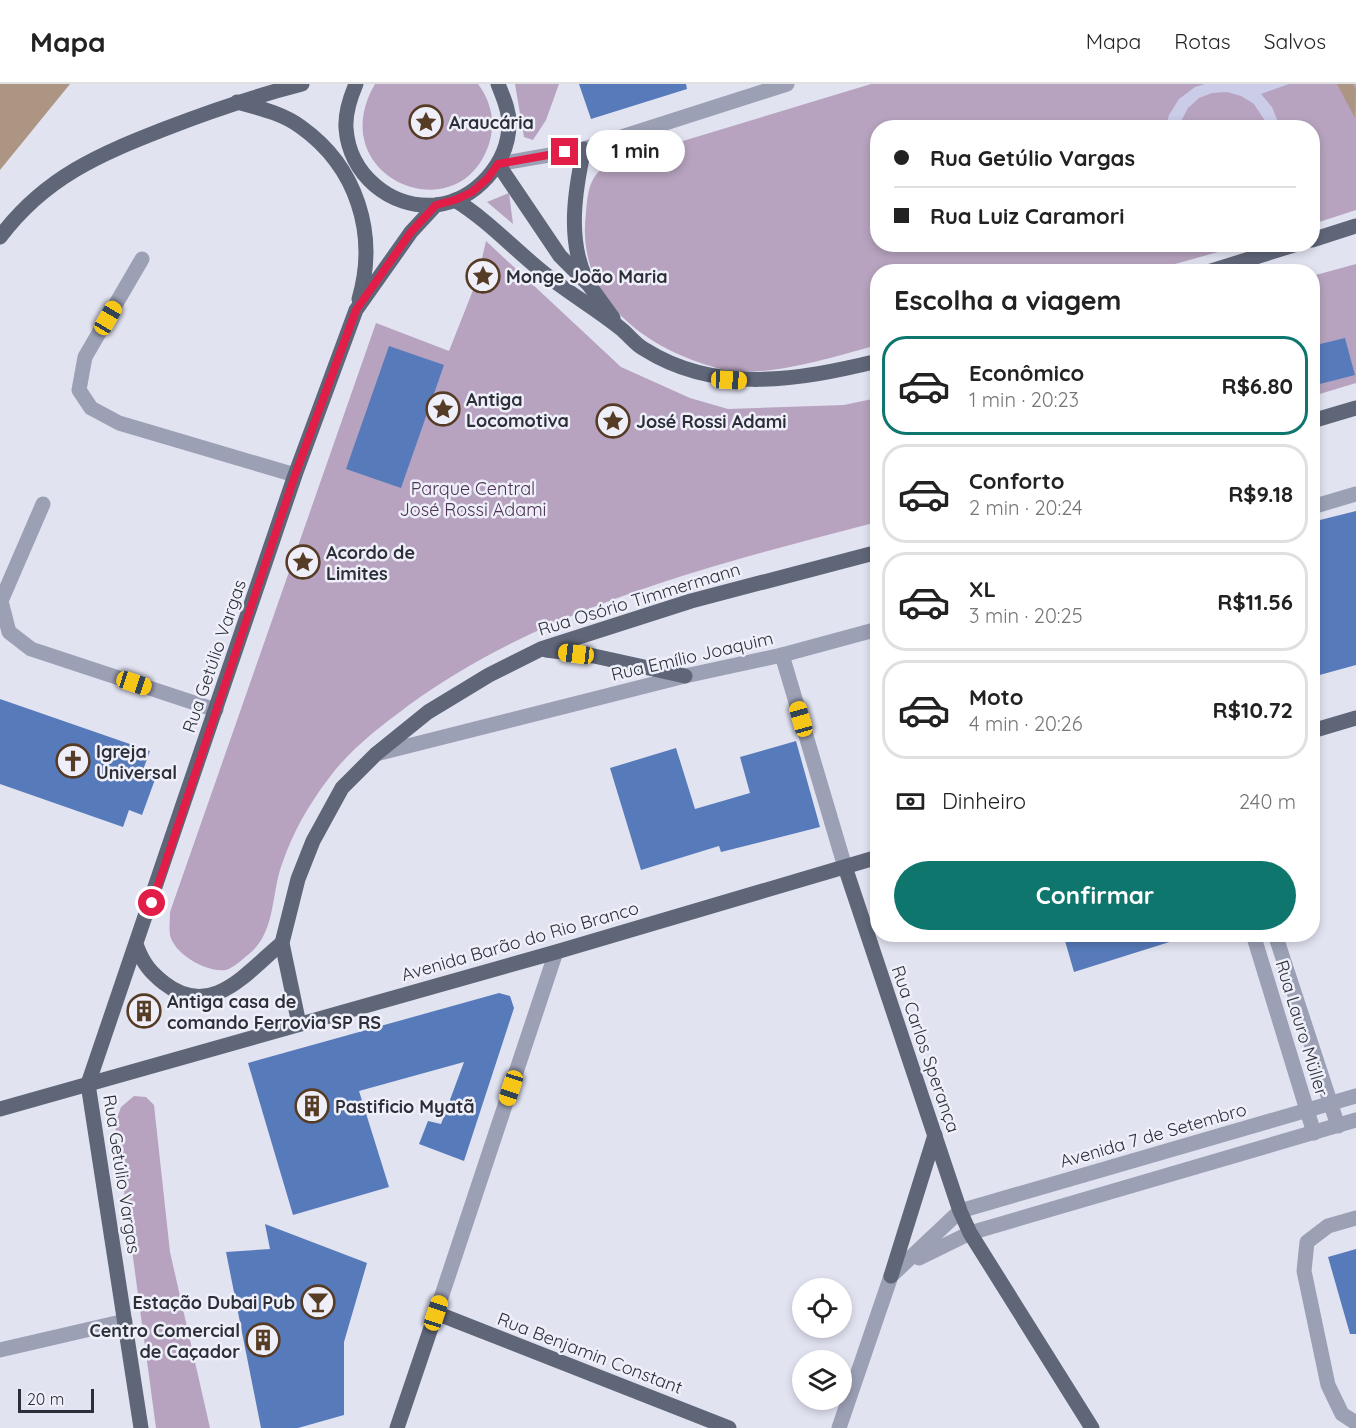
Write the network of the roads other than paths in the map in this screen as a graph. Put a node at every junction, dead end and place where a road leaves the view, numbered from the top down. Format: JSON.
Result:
{"nodes":[{"id":1,"x":302,"y":84,"type":"edge"},
{"id":2,"x":356,"y":84,"type":"edge"},
{"id":3,"x":498,"y":84,"type":"edge"},
{"id":4,"x":787,"y":84,"type":"edge"},
{"id":5,"x":236,"y":101,"type":"junction"},
{"id":6,"x":584,"y":149,"type":"junction"},
{"id":7,"x":498,"y":164,"type":"junction"},
{"id":8,"x":455,"y":200,"type":"junction"},
{"id":9,"x":436,"y":205,"type":"junction"},
{"id":10,"x":1356,"y":226,"type":"edge"},
{"id":11,"x":0,"y":237,"type":"edge"},
{"id":12,"x":1320,"y":237,"type":"edge"},
{"id":13,"x":1272,"y":252,"type":"edge"},
{"id":14,"x":142,"y":259,"type":"dead end"},
{"id":15,"x":1233,"y":264,"type":"edge"},
{"id":16,"x":589,"y":285,"type":"junction"},
{"id":17,"x":356,"y":310,"type":"junction"},
{"id":18,"x":620,"y":328,"type":"junction"},
{"id":19,"x":870,"y":363,"type":"edge"},
{"id":20,"x":1356,"y":408,"type":"edge"},
{"id":21,"x":1320,"y":419,"type":"edge"},
{"id":22,"x":295,"y":475,"type":"junction"},
{"id":23,"x":1356,"y":494,"type":"edge"},
{"id":24,"x":43,"y":504,"type":"dead end"},
{"id":25,"x":1320,"y":505,"type":"edge"},
{"id":26,"x":870,"y":554,"type":"edge"},
{"id":27,"x":870,"y":631,"type":"edge"},
{"id":28,"x":541,"y":649,"type":"junction"},
{"id":29,"x":782,"y":655,"type":"junction"},
{"id":30,"x":685,"y":676,"type":"junction"},
{"id":31,"x":216,"y":710,"type":"junction"},
{"id":32,"x":1356,"y":718,"type":"edge"},
{"id":33,"x":1320,"y":729,"type":"edge"},
{"id":34,"x":376,"y":754,"type":"junction"},
{"id":35,"x":870,"y":859,"type":"edge"},
{"id":36,"x":845,"y":867,"type":"junction"},
{"id":37,"x":870,"y":941,"type":"edge"},
{"id":38,"x":870,"y":942,"type":"edge"},
{"id":39,"x":1255,"y":942,"type":"edge"},
{"id":40,"x":1278,"y":942,"type":"edge"},
{"id":41,"x":282,"y":943,"type":"junction"},
{"id":42,"x":137,"y":947,"type":"junction"},
{"id":43,"x":556,"y":952,"type":"junction"},
{"id":44,"x":299,"y":1024,"type":"junction"},
{"id":45,"x":88,"y":1084,"type":"junction"},
{"id":46,"x":1356,"y":1096,"type":"edge"},
{"id":47,"x":1331,"y":1103,"type":"junction"},
{"id":48,"x":0,"y":1109,"type":"edge"},
{"id":49,"x":1307,"y":1110,"type":"junction"},
{"id":50,"x":1356,"y":1120,"type":"edge"},
{"id":51,"x":1338,"y":1126,"type":"junction"},
{"id":52,"x":1314,"y":1133,"type":"junction"},
{"id":53,"x":935,"y":1135,"type":"junction"},
{"id":54,"x":1216,"y":1137,"type":"junction"},
{"id":55,"x":1223,"y":1160,"type":"junction"},
{"id":56,"x":960,"y":1211,"type":"junction"},
{"id":57,"x":1356,"y":1218,"type":"edge"},
{"id":58,"x":970,"y":1233,"type":"junction"},
{"id":59,"x":891,"y":1276,"type":"junction"},
{"id":60,"x":436,"y":1313,"type":"junction"},
{"id":61,"x":125,"y":1321,"type":"junction"},
{"id":62,"x":0,"y":1350,"type":"edge"},
{"id":63,"x":1356,"y":1424,"type":"edge"},
{"id":64,"x":141,"y":1428,"type":"edge"},
{"id":65,"x":398,"y":1428,"type":"edge"},
{"id":66,"x":729,"y":1428,"type":"edge"},
{"id":67,"x":839,"y":1428,"type":"edge"},
{"id":68,"x":1092,"y":1428,"type":"edge"}],
"edges":[{"from":1,"to":5,"type":"main road"},
{"from":2,"to":9,"type":"main road"},
{"from":3,"to":7,"type":"main road"},
{"from":4,"to":6,"type":"street"},
{"from":5,"to":11,"type":"main road"},
{"from":5,"to":17,"type":"main road"},
{"from":6,"to":7,"type":"street"},
{"from":6,"to":16,"type":"main road"},
{"from":7,"to":8,"type":"main road"},
{"from":7,"to":16,"type":"main road"},
{"from":8,"to":9,"type":"main road"},
{"from":8,"to":18,"type":"main road"},
{"from":9,"to":17,"type":"main road","name":"Rua Getúlio Vargas"},
{"from":10,"to":12,"type":"main road"},
{"from":13,"to":15,"type":"main road"},
{"from":14,"to":22,"type":"street"},
{"from":16,"to":18,"type":"main road"},
{"from":17,"to":22,"type":"main road","name":"Rua Getúlio Vargas"},
{"from":18,"to":19,"type":"main road"},
{"from":20,"to":21,"type":"main road"},
{"from":22,"to":31,"type":"main road","name":"Rua Getúlio Vargas"},
{"from":23,"to":25,"type":"street"},
{"from":24,"to":31,"type":"street"},
{"from":26,"to":28,"type":"main road","name":"Rua Osório Timmermann"},
{"from":27,"to":29,"type":"street","name":"Rua Emílio Joaquim"},
{"from":28,"to":30,"type":"main road"},
{"from":28,"to":34,"type":"main road","name":"Rua Osório Timmermann"},
{"from":29,"to":30,"type":"street","name":"Rua Emílio Joaquim"},
{"from":29,"to":36,"type":"street","name":"Rua Carlos Sperança"},
{"from":30,"to":34,"type":"street","name":"Rua Emílio Joaquim"},
{"from":31,"to":42,"type":"main road","name":"Rua Getúlio Vargas"},
{"from":32,"to":33,"type":"main road"},
{"from":34,"to":41,"type":"main road","name":"Rua Osório Timmermann"},
{"from":35,"to":36,"type":"main road","name":"Avenida Barão do Rio Branco"},
{"from":36,"to":37,"type":"main road","name":"Rua Carlos Sperança"},
{"from":36,"to":43,"type":"main road","name":"Avenida Barão do Rio Branco"},
{"from":38,"to":53,"type":"main road","name":"Rua Carlos Sperança"},
{"from":39,"to":49,"type":"street","name":"Rua Lauro Müller"},
{"from":40,"to":47,"type":"street","name":"Rua Lauro Müller"},
{"from":41,"to":42,"type":"main road"},
{"from":41,"to":44,"type":"main road","name":"Rua Osório Timmermann"},
{"from":42,"to":45,"type":"main road","name":"Rua Getúlio Vargas"},
{"from":43,"to":44,"type":"main road","name":"Avenida Barão do Rio Branco"},
{"from":43,"to":60,"type":"street"},
{"from":44,"to":45,"type":"main road","name":"Avenida Barão do Rio Branco"},
{"from":45,"to":48,"type":"main road","name":"Avenida Barão do Rio Branco"},
{"from":45,"to":61,"type":"main road","name":"Rua Getúlio Vargas"},
{"from":46,"to":47,"type":"street","name":"Avenida 7 de Setembro"},
{"from":47,"to":49,"type":"street","name":"Avenida 7 de Setembro"},
{"from":47,"to":51,"type":"street","name":"Rua Lauro Müller"},
{"from":49,"to":52,"type":"street","name":"Rua Lauro Müller"},
{"from":49,"to":54,"type":"street","name":"Avenida 7 de Setembro"},
{"from":50,"to":51,"type":"street"},
{"from":51,"to":52,"type":"street"},
{"from":52,"to":55,"type":"street"},
{"from":53,"to":56,"type":"main road","name":"Rua Carlos Sperança"},
{"from":53,"to":59,"type":"main road"},
{"from":54,"to":55,"type":"street"},
{"from":54,"to":56,"type":"street","name":"Avenida 7 de Setembro"},
{"from":55,"to":58,"type":"street"},
{"from":56,"to":58,"type":"main road","name":"Rua Carlos Sperança"},
{"from":56,"to":59,"type":"street"},
{"from":57,"to":63,"type":"street"},
{"from":58,"to":59,"type":"street"},
{"from":58,"to":68,"type":"main road","name":"Rua Carlos Sperança"},
{"from":59,"to":67,"type":"street"},
{"from":60,"to":65,"type":"main road"},
{"from":60,"to":66,"type":"main road","name":"Rua Benjamin Constant"},
{"from":61,"to":62,"type":"street"},
{"from":61,"to":64,"type":"main road","name":"Rua Getúlio Vargas"}]}
